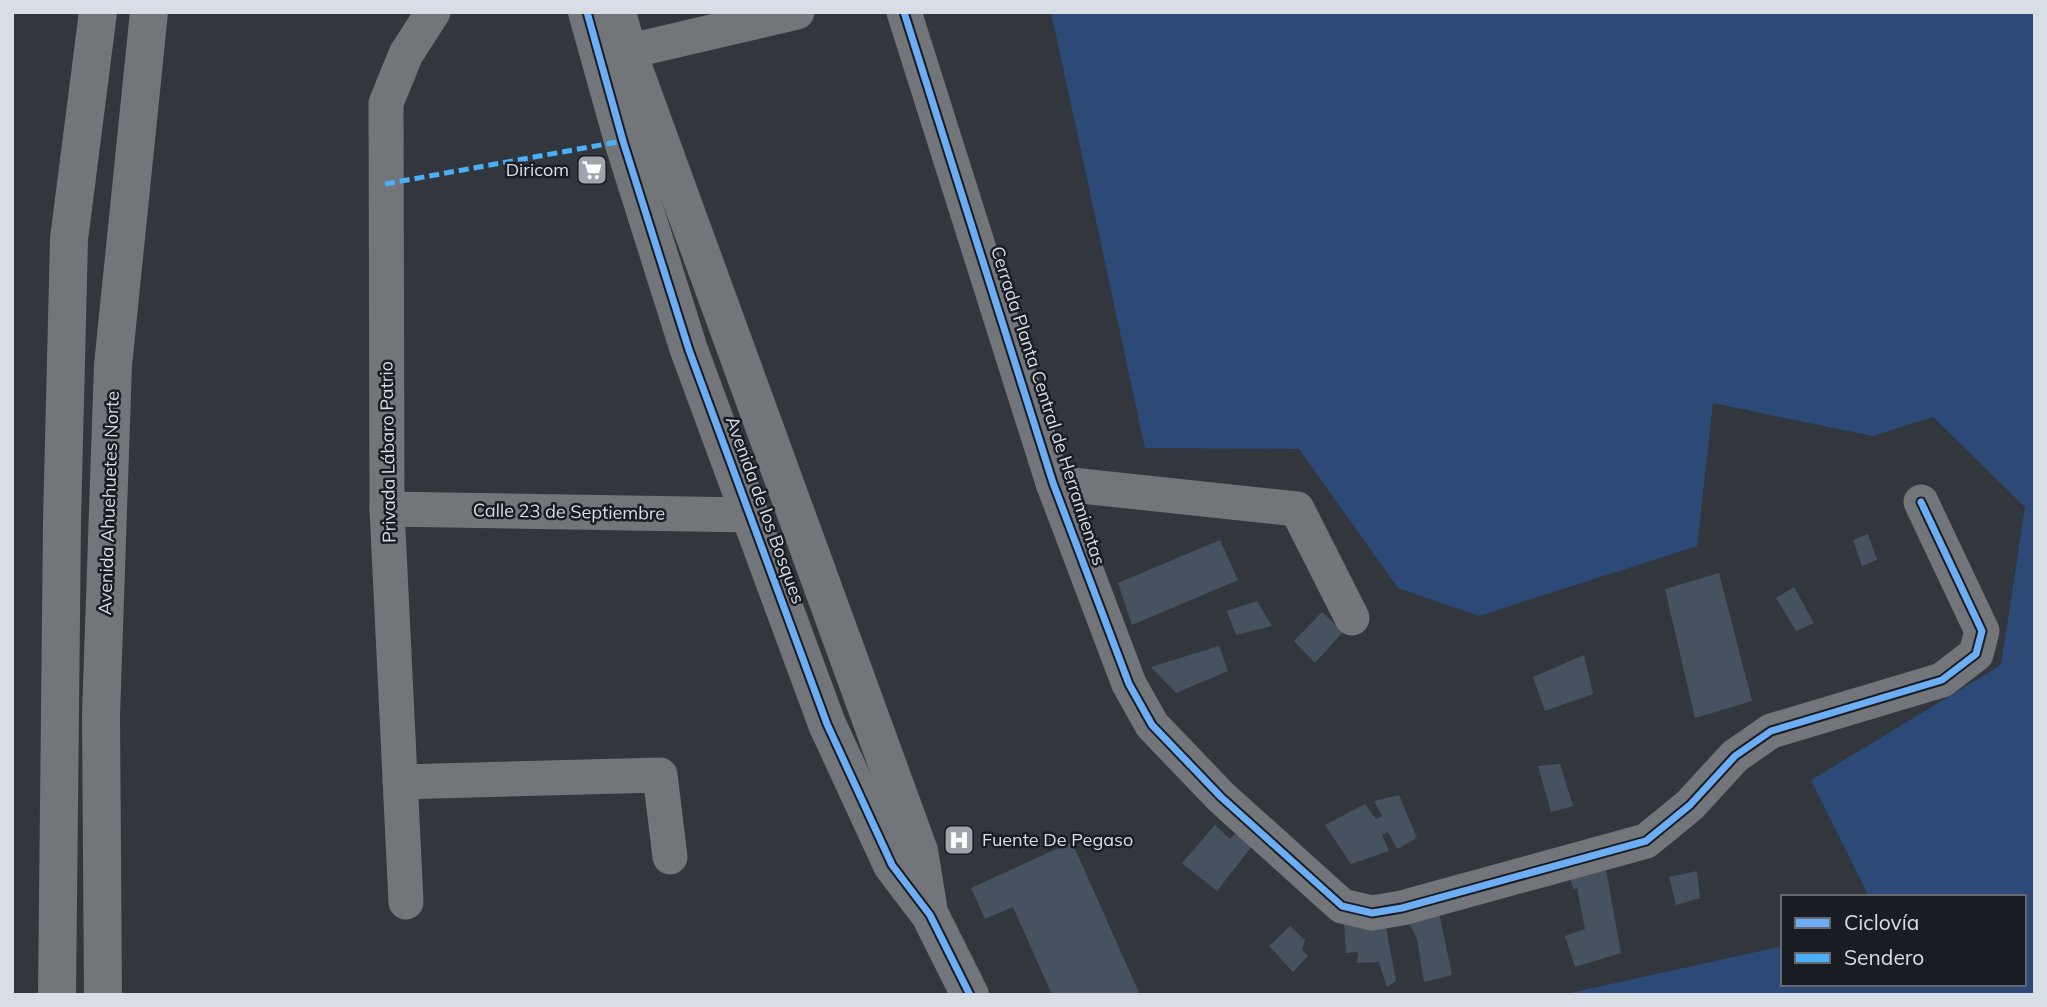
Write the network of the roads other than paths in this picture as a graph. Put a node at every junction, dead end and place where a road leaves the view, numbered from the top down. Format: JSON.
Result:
{"nodes":[{"id":1,"x":98,"y":12,"type":"edge"},
{"id":2,"x":149,"y":12,"type":"edge"},
{"id":3,"x":433,"y":12,"type":"edge"},
{"id":4,"x":587,"y":12,"type":"edge"},
{"id":5,"x":617,"y":12,"type":"edge"},
{"id":6,"x":797,"y":12,"type":"edge"},
{"id":7,"x":904,"y":12,"type":"edge"},
{"id":8,"x":614,"y":56,"type":"junction"},
{"id":9,"x":1054,"y":483,"type":"junction"},
{"id":10,"x":1922,"y":502,"type":"dead end"},
{"id":11,"x":387,"y":509,"type":"junction"},
{"id":12,"x":751,"y":515,"type":"junction"},
{"id":13,"x":108,"y":521,"type":"junction"},
{"id":14,"x":62,"y":522,"type":"junction"},
{"id":15,"x":1352,"y":618,"type":"dead end"},
{"id":16,"x":400,"y":782,"type":"junction"},
{"id":17,"x":670,"y":857,"type":"dead end"},
{"id":18,"x":406,"y":902,"type":"dead end"},
{"id":19,"x":930,"y":915,"type":"junction"},
{"id":20,"x":57,"y":995,"type":"edge"},
{"id":21,"x":103,"y":995,"type":"edge"},
{"id":22,"x":970,"y":995,"type":"edge"}],
"edges":[{"from":1,"to":14,"type":"street"},
{"from":2,"to":13,"type":"street","name":"Avenida Ahuehuetes Norte"},
{"from":3,"to":11,"type":"street","name":"Privada Lábaro Patrio"},
{"from":4,"to":8,"type":"street","name":"Avenida de los Bosques"},
{"from":5,"to":8,"type":"street","name":"Avenida de los Bosques"},
{"from":6,"to":8,"type":"street"},
{"from":7,"to":9,"type":"street","name":"Cerrada Planta Central de Herramientas"},
{"from":8,"to":12,"type":"street","name":"Avenida de los Bosques"},
{"from":8,"to":19,"type":"street","name":"Avenida de los Bosques"},
{"from":9,"to":10,"type":"street","name":"Cerrada Planta Central de Herramientas"},
{"from":9,"to":15,"type":"street"},
{"from":11,"to":12,"type":"street","name":"Calle 23 de Septiembre"},
{"from":11,"to":16,"type":"street","name":"Privada Lábaro Patrio"},
{"from":12,"to":19,"type":"street","name":"Avenida de los Bosques"},
{"from":13,"to":14,"type":"street"},
{"from":13,"to":21,"type":"street","name":"Avenida Ahuehuetes Norte"},
{"from":14,"to":20,"type":"street"},
{"from":16,"to":17,"type":"street"},
{"from":16,"to":18,"type":"street","name":"Privada Lábaro Patrio"},
{"from":19,"to":22,"type":"street","name":"Avenida de los Bosques"}]}
